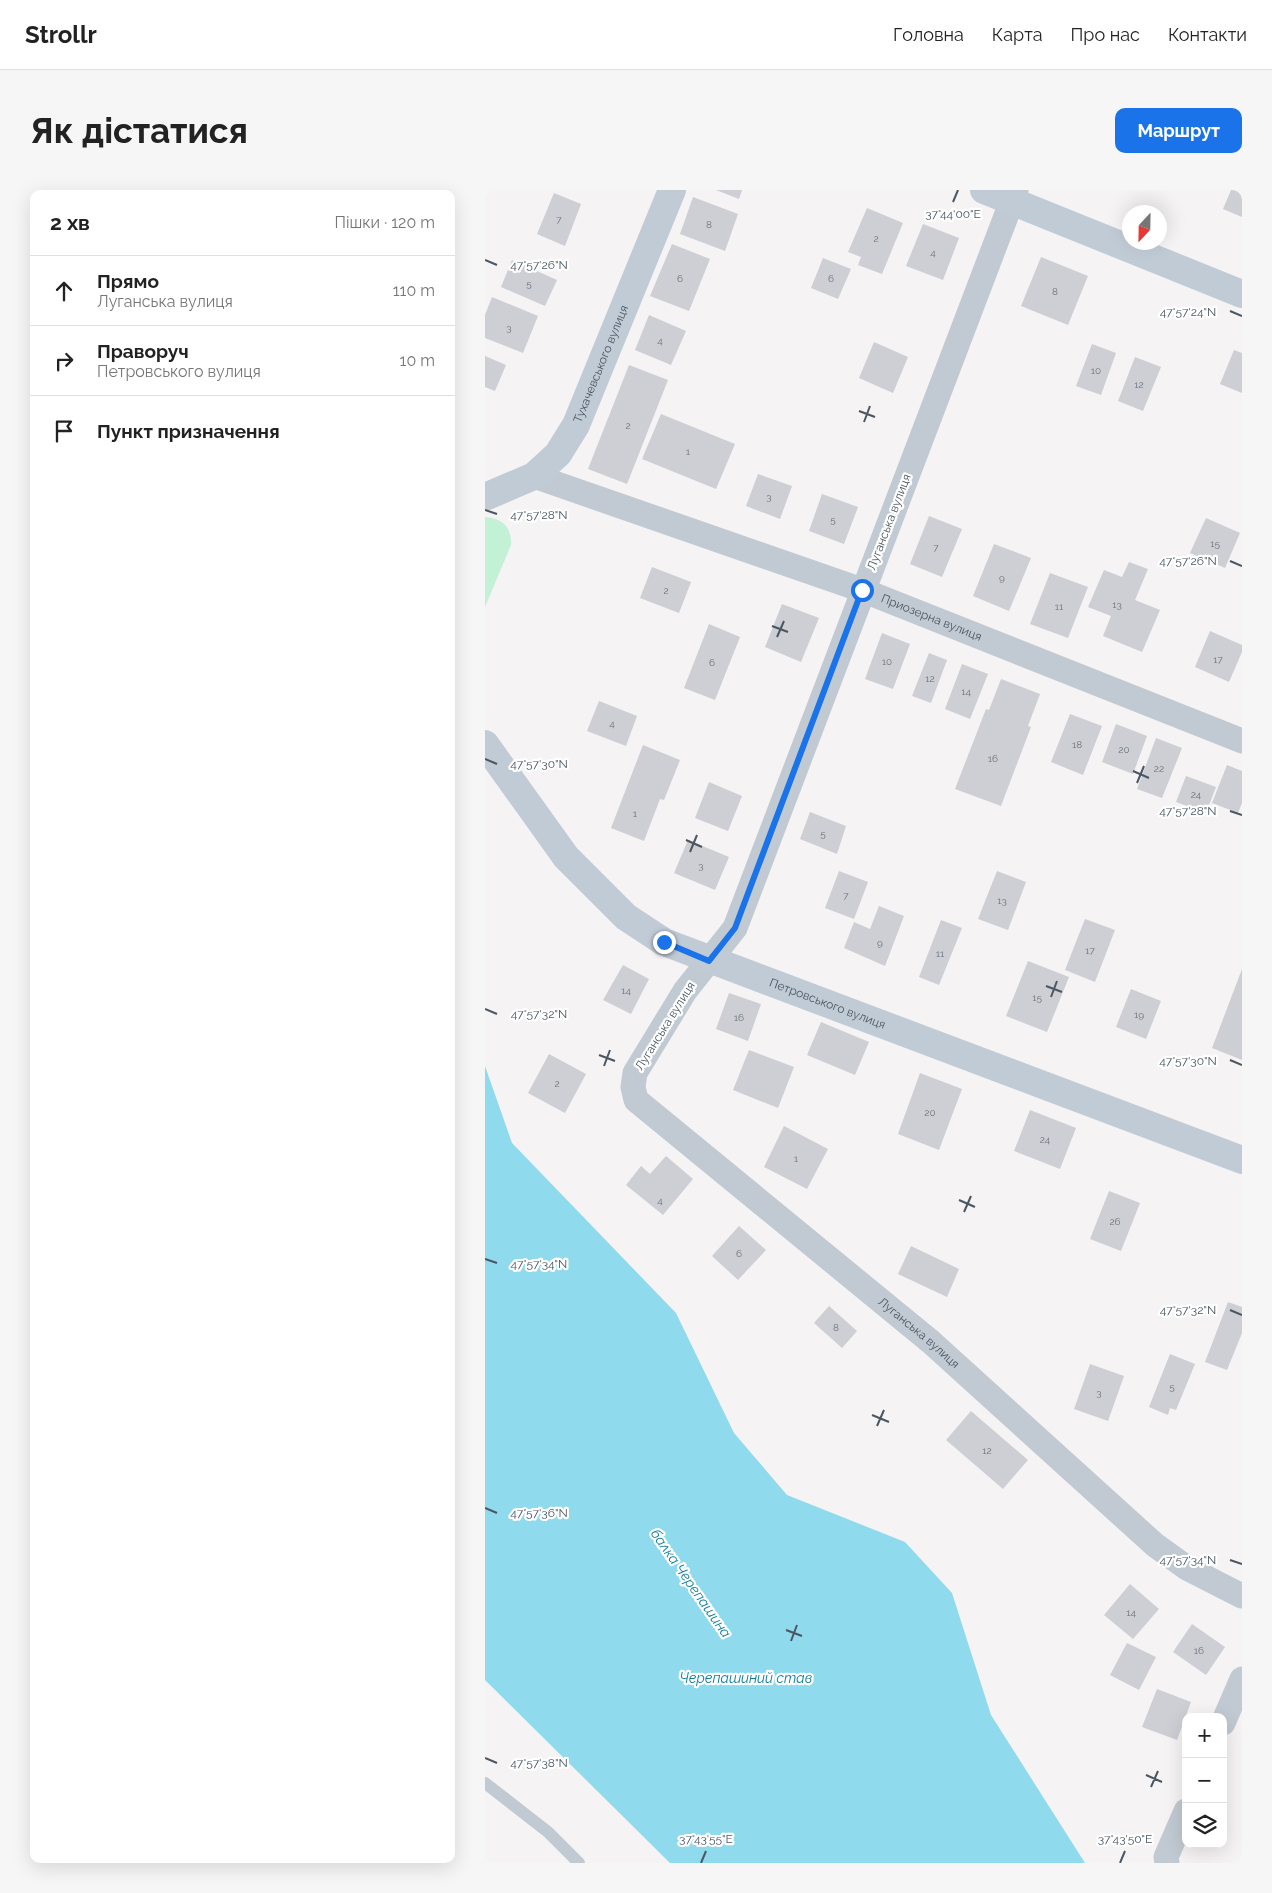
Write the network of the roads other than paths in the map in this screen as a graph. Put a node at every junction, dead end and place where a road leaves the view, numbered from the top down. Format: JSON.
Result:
{"nodes":[{"id":1,"x":671,"y":190,"type":"edge"},
{"id":2,"x":983,"y":190,"type":"edge"},
{"id":3,"x":1014,"y":196,"type":"edge"},
{"id":4,"x":1242,"y":294,"type":"edge"},
{"id":5,"x":534,"y":476,"type":"junction"},
{"id":6,"x":485,"y":497,"type":"edge"},
{"id":7,"x":862,"y":590,"type":"junction"},
{"id":8,"x":1242,"y":741,"type":"edge"},
{"id":9,"x":485,"y":744,"type":"edge"},
{"id":10,"x":709,"y":961,"type":"junction"},
{"id":11,"x":1242,"y":1160,"type":"edge"},
{"id":12,"x":1242,"y":1596,"type":"edge"},
{"id":13,"x":1242,"y":1679,"type":"edge"},
{"id":14,"x":1227,"y":1714,"type":"edge"},
{"id":15,"x":485,"y":1783,"type":"edge"},
{"id":16,"x":1182,"y":1820,"type":"edge"},
{"id":17,"x":579,"y":1863,"type":"edge"},
{"id":18,"x":1167,"y":1863,"type":"edge"}],
"edges":[{"from":1,"to":5,"type":"main road","name":"Тухачевського вулиця"},
{"from":2,"to":3,"type":"main road"},
{"from":3,"to":4,"type":"main road"},
{"from":3,"to":7,"type":"street","name":"Луганська вулиця"},
{"from":5,"to":6,"type":"main road","name":"Тухачевського вулиця"},
{"from":5,"to":7,"type":"street","name":"Приозерна вулиця"},
{"from":7,"to":8,"type":"street","name":"Приозерна вулиця"},
{"from":7,"to":10,"type":"street","name":"Луганська вулиця"},
{"from":9,"to":10,"type":"main road","name":"Петровського вулиця"},
{"from":10,"to":11,"type":"main road","name":"Петровського вулиця"},
{"from":10,"to":12,"type":"street","name":"Луганська вулиця"},
{"from":13,"to":14,"type":"street"},
{"from":15,"to":17,"type":"lane"},
{"from":16,"to":18,"type":"street"}]}
